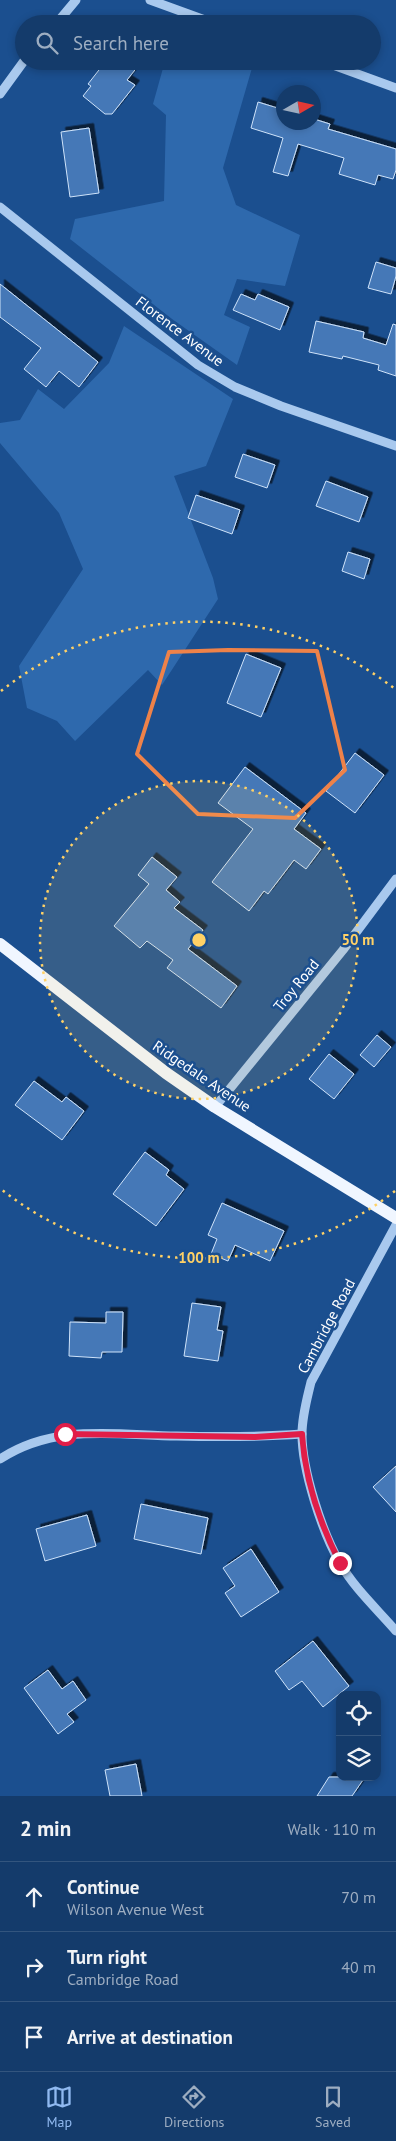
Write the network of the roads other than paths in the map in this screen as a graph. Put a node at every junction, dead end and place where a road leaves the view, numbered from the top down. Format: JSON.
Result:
{"nodes":[{"id":1,"x":76,"y":0,"type":"edge"},
{"id":2,"x":150,"y":0,"type":"edge"},
{"id":3,"x":64,"y":15,"type":"edge"},
{"id":4,"x":191,"y":15,"type":"edge"},
{"id":5,"x":17,"y":70,"type":"edge"},
{"id":6,"x":347,"y":70,"type":"edge"},
{"id":7,"x":396,"y":88,"type":"edge"},
{"id":8,"x":0,"y":94,"type":"edge"},
{"id":9,"x":0,"y":208,"type":"edge"},
{"id":10,"x":396,"y":446,"type":"edge"},
{"id":11,"x":396,"y":879,"type":"edge"},
{"id":12,"x":0,"y":944,"type":"edge"},
{"id":13,"x":215,"y":1107,"type":"junction"},
{"id":14,"x":396,"y":1218,"type":"edge"},
{"id":15,"x":396,"y":1224,"type":"edge"},
{"id":16,"x":302,"y":1434,"type":"junction"},
{"id":17,"x":0,"y":1459,"type":"edge"},
{"id":18,"x":396,"y":1631,"type":"edge"}],
"edges":[{"from":1,"to":3,"type":"street"},
{"from":2,"to":4,"type":"street"},
{"from":5,"to":8,"type":"street"},
{"from":6,"to":7,"type":"street"},
{"from":9,"to":10,"type":"street","name":"Florence Avenue"},
{"from":11,"to":13,"type":"street","name":"Troy Road"},
{"from":12,"to":13,"type":"main road","name":"Ridgedale Avenue"},
{"from":13,"to":14,"type":"main road","name":"Ridgedale Avenue"},
{"from":15,"to":16,"type":"street","name":"Cambridge Road"},
{"from":16,"to":17,"type":"street"},
{"from":16,"to":18,"type":"street","name":"Cambridge Road"}]}
